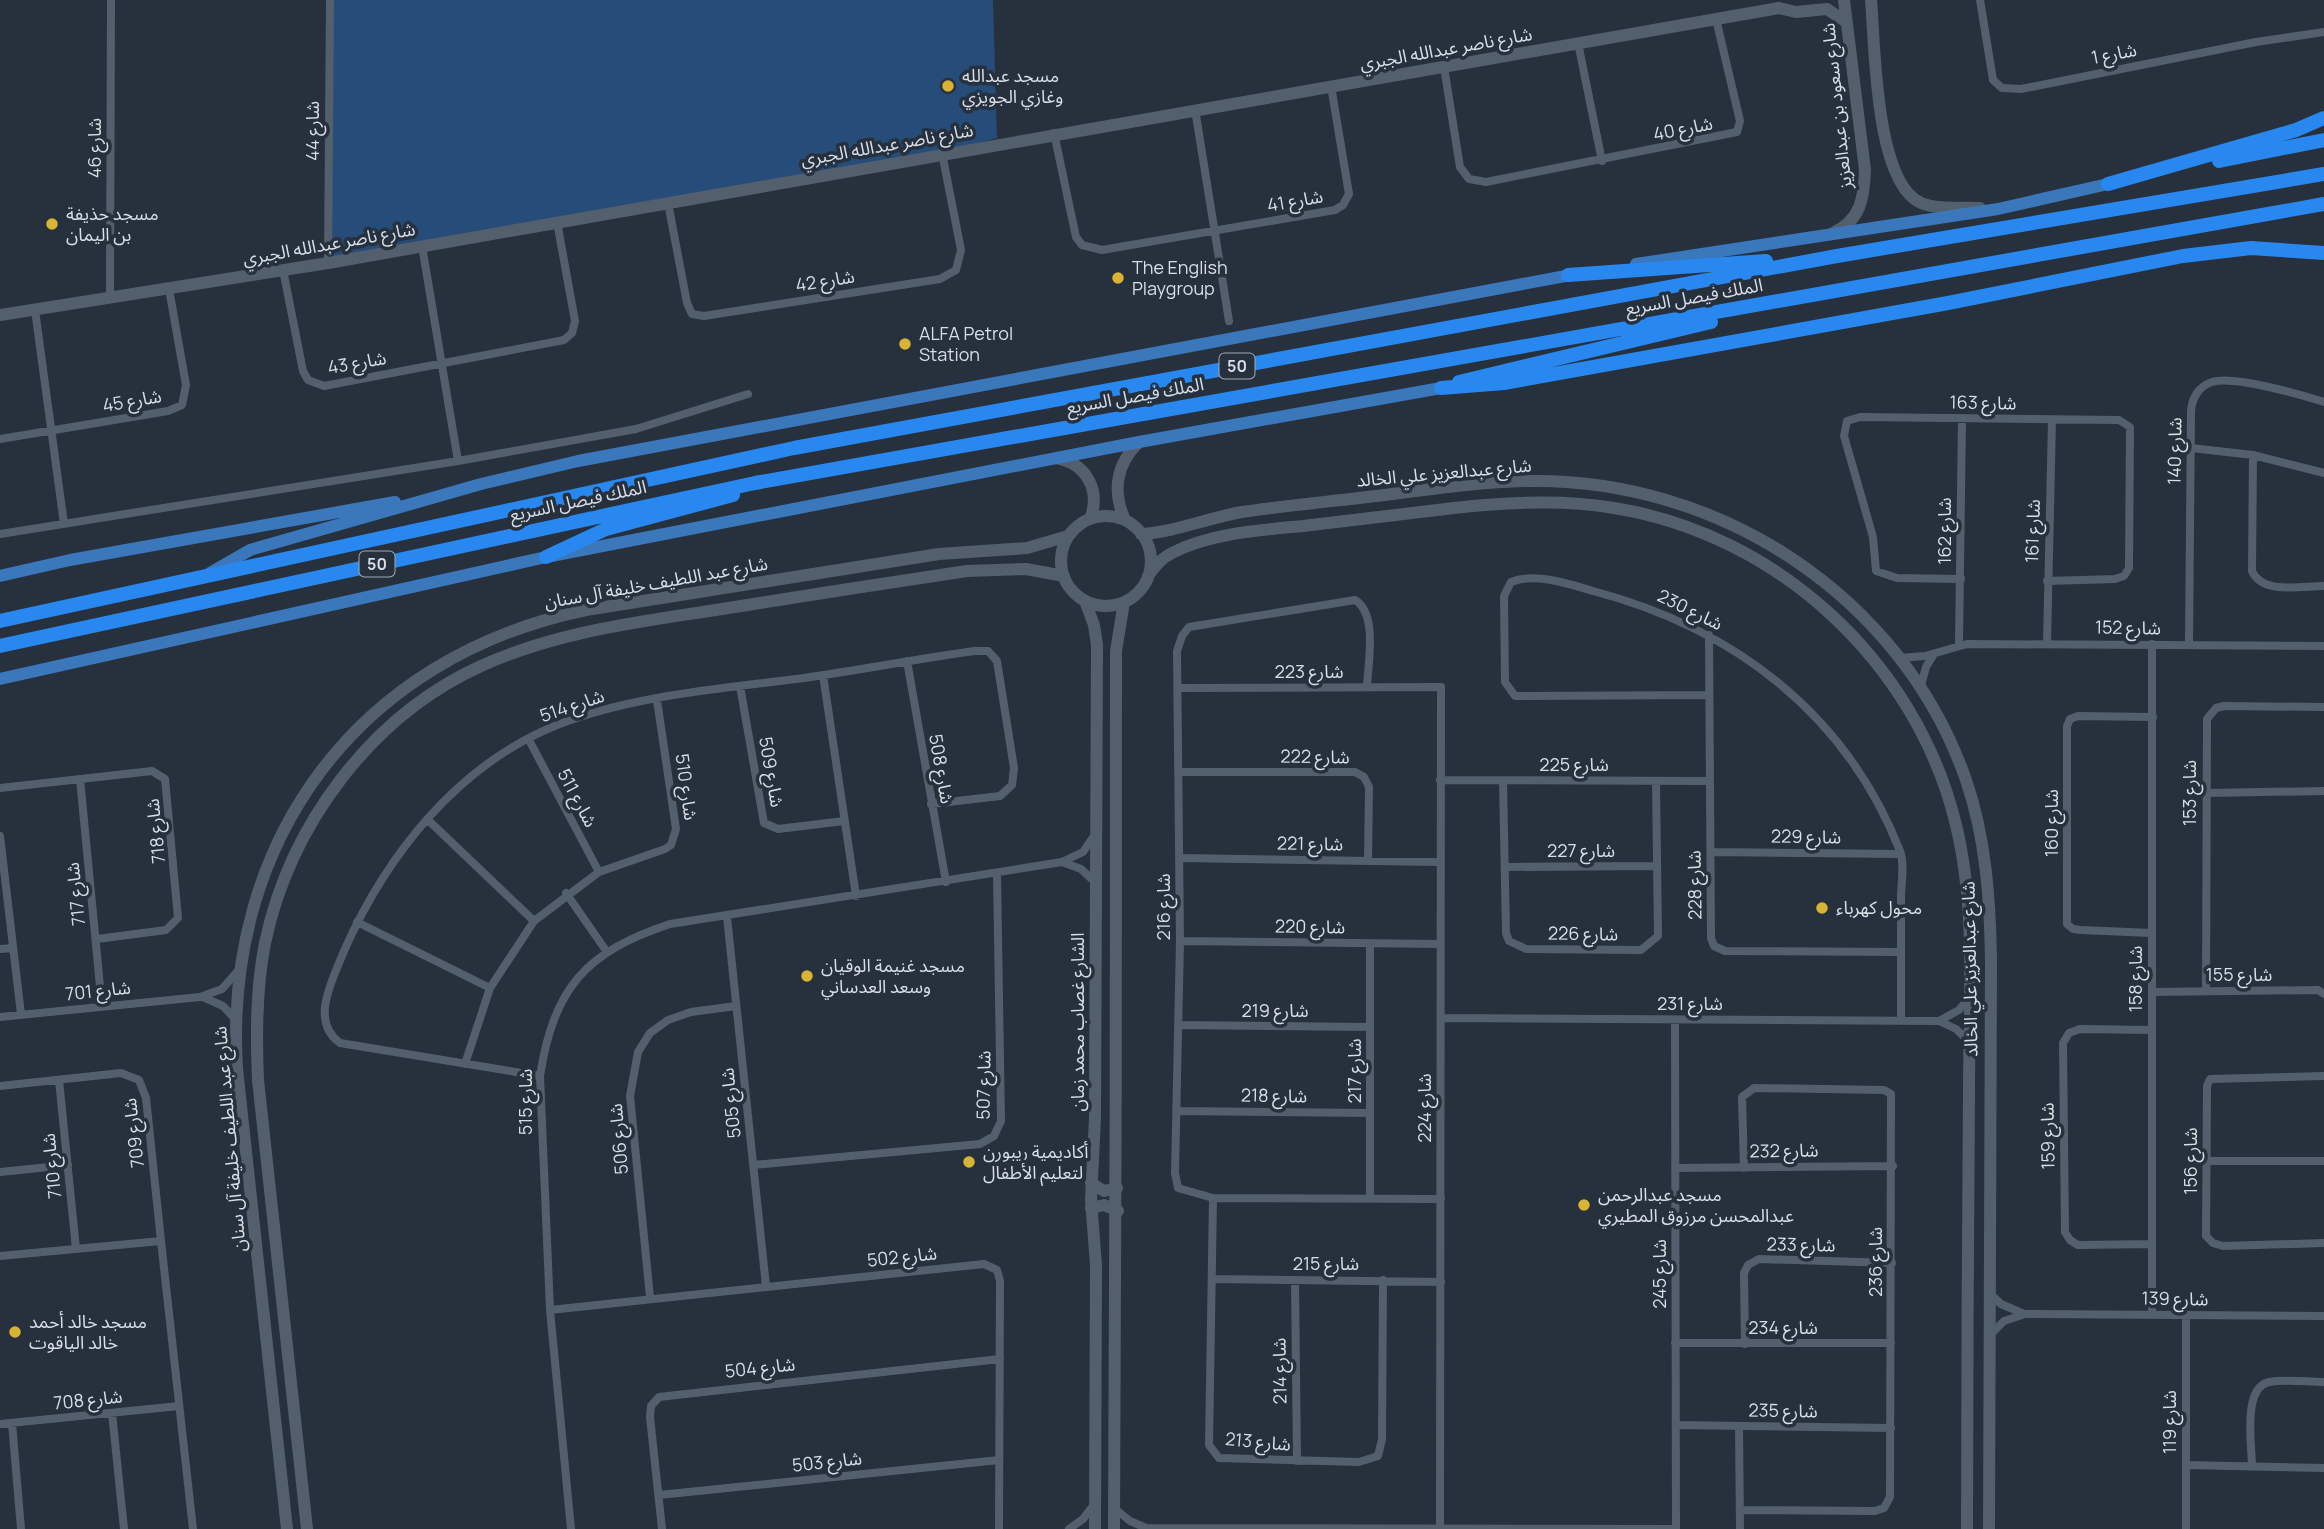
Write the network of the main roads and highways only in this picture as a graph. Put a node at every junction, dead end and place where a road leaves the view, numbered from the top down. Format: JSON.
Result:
{"nodes":[{"id":1,"x":2324,"y":118,"type":"edge"},
{"id":2,"x":2324,"y":140,"type":"edge"},
{"id":3,"x":2324,"y":174,"type":"edge"},
{"id":4,"x":2108,"y":184,"type":"junction"},
{"id":5,"x":2324,"y":204,"type":"edge"},
{"id":6,"x":2324,"y":253,"type":"edge"},
{"id":7,"x":1837,"y":256,"type":"junction"},
{"id":8,"x":1568,"y":275,"type":"junction"},
{"id":9,"x":1776,"y":302,"type":"junction"},
{"id":10,"x":1441,"y":388,"type":"junction"},
{"id":11,"x":755,"y":483,"type":"junction"},
{"id":12,"x":433,"y":497,"type":"junction"},
{"id":13,"x":546,"y":557,"type":"junction"},
{"id":14,"x":210,"y":573,"type":"junction"},
{"id":15,"x":0,"y":576,"type":"edge"},
{"id":16,"x":0,"y":621,"type":"edge"},
{"id":17,"x":0,"y":646,"type":"edge"},
{"id":18,"x":0,"y":678,"type":"edge"}],
"edges":[{"from":1,"to":4,"type":"highway"},
{"from":2,"to":4,"type":"highway"},
{"from":3,"to":7,"type":"highway","name":"الملك فيصل السريع","number":"50"},
{"from":4,"to":8,"type":"main road","name":"الملك فيصل السريع"},
{"from":5,"to":9,"type":"highway","name":"الملك فيصل السريع","number":"50"},
{"from":6,"to":10,"type":"highway"},
{"from":7,"to":8,"type":"highway"},
{"from":7,"to":14,"type":"highway","name":"الملك فيصل السريع","number":"50"},
{"from":8,"to":12,"type":"main road","name":"الملك فيصل السريع"},
{"from":9,"to":10,"type":"highway"},
{"from":9,"to":11,"type":"highway","name":"الملك فيصل السريع","number":"50"},
{"from":10,"to":13,"type":"main road"},
{"from":11,"to":13,"type":"highway"},
{"from":11,"to":17,"type":"highway","name":"الملك فيصل السريع","number":"50"},
{"from":12,"to":14,"type":"main road","name":"الملك فيصل السريع"},
{"from":12,"to":15,"type":"main road"},
{"from":13,"to":18,"type":"main road"},
{"from":14,"to":16,"type":"highway","name":"الملك فيصل السريع","number":"50"}]}
